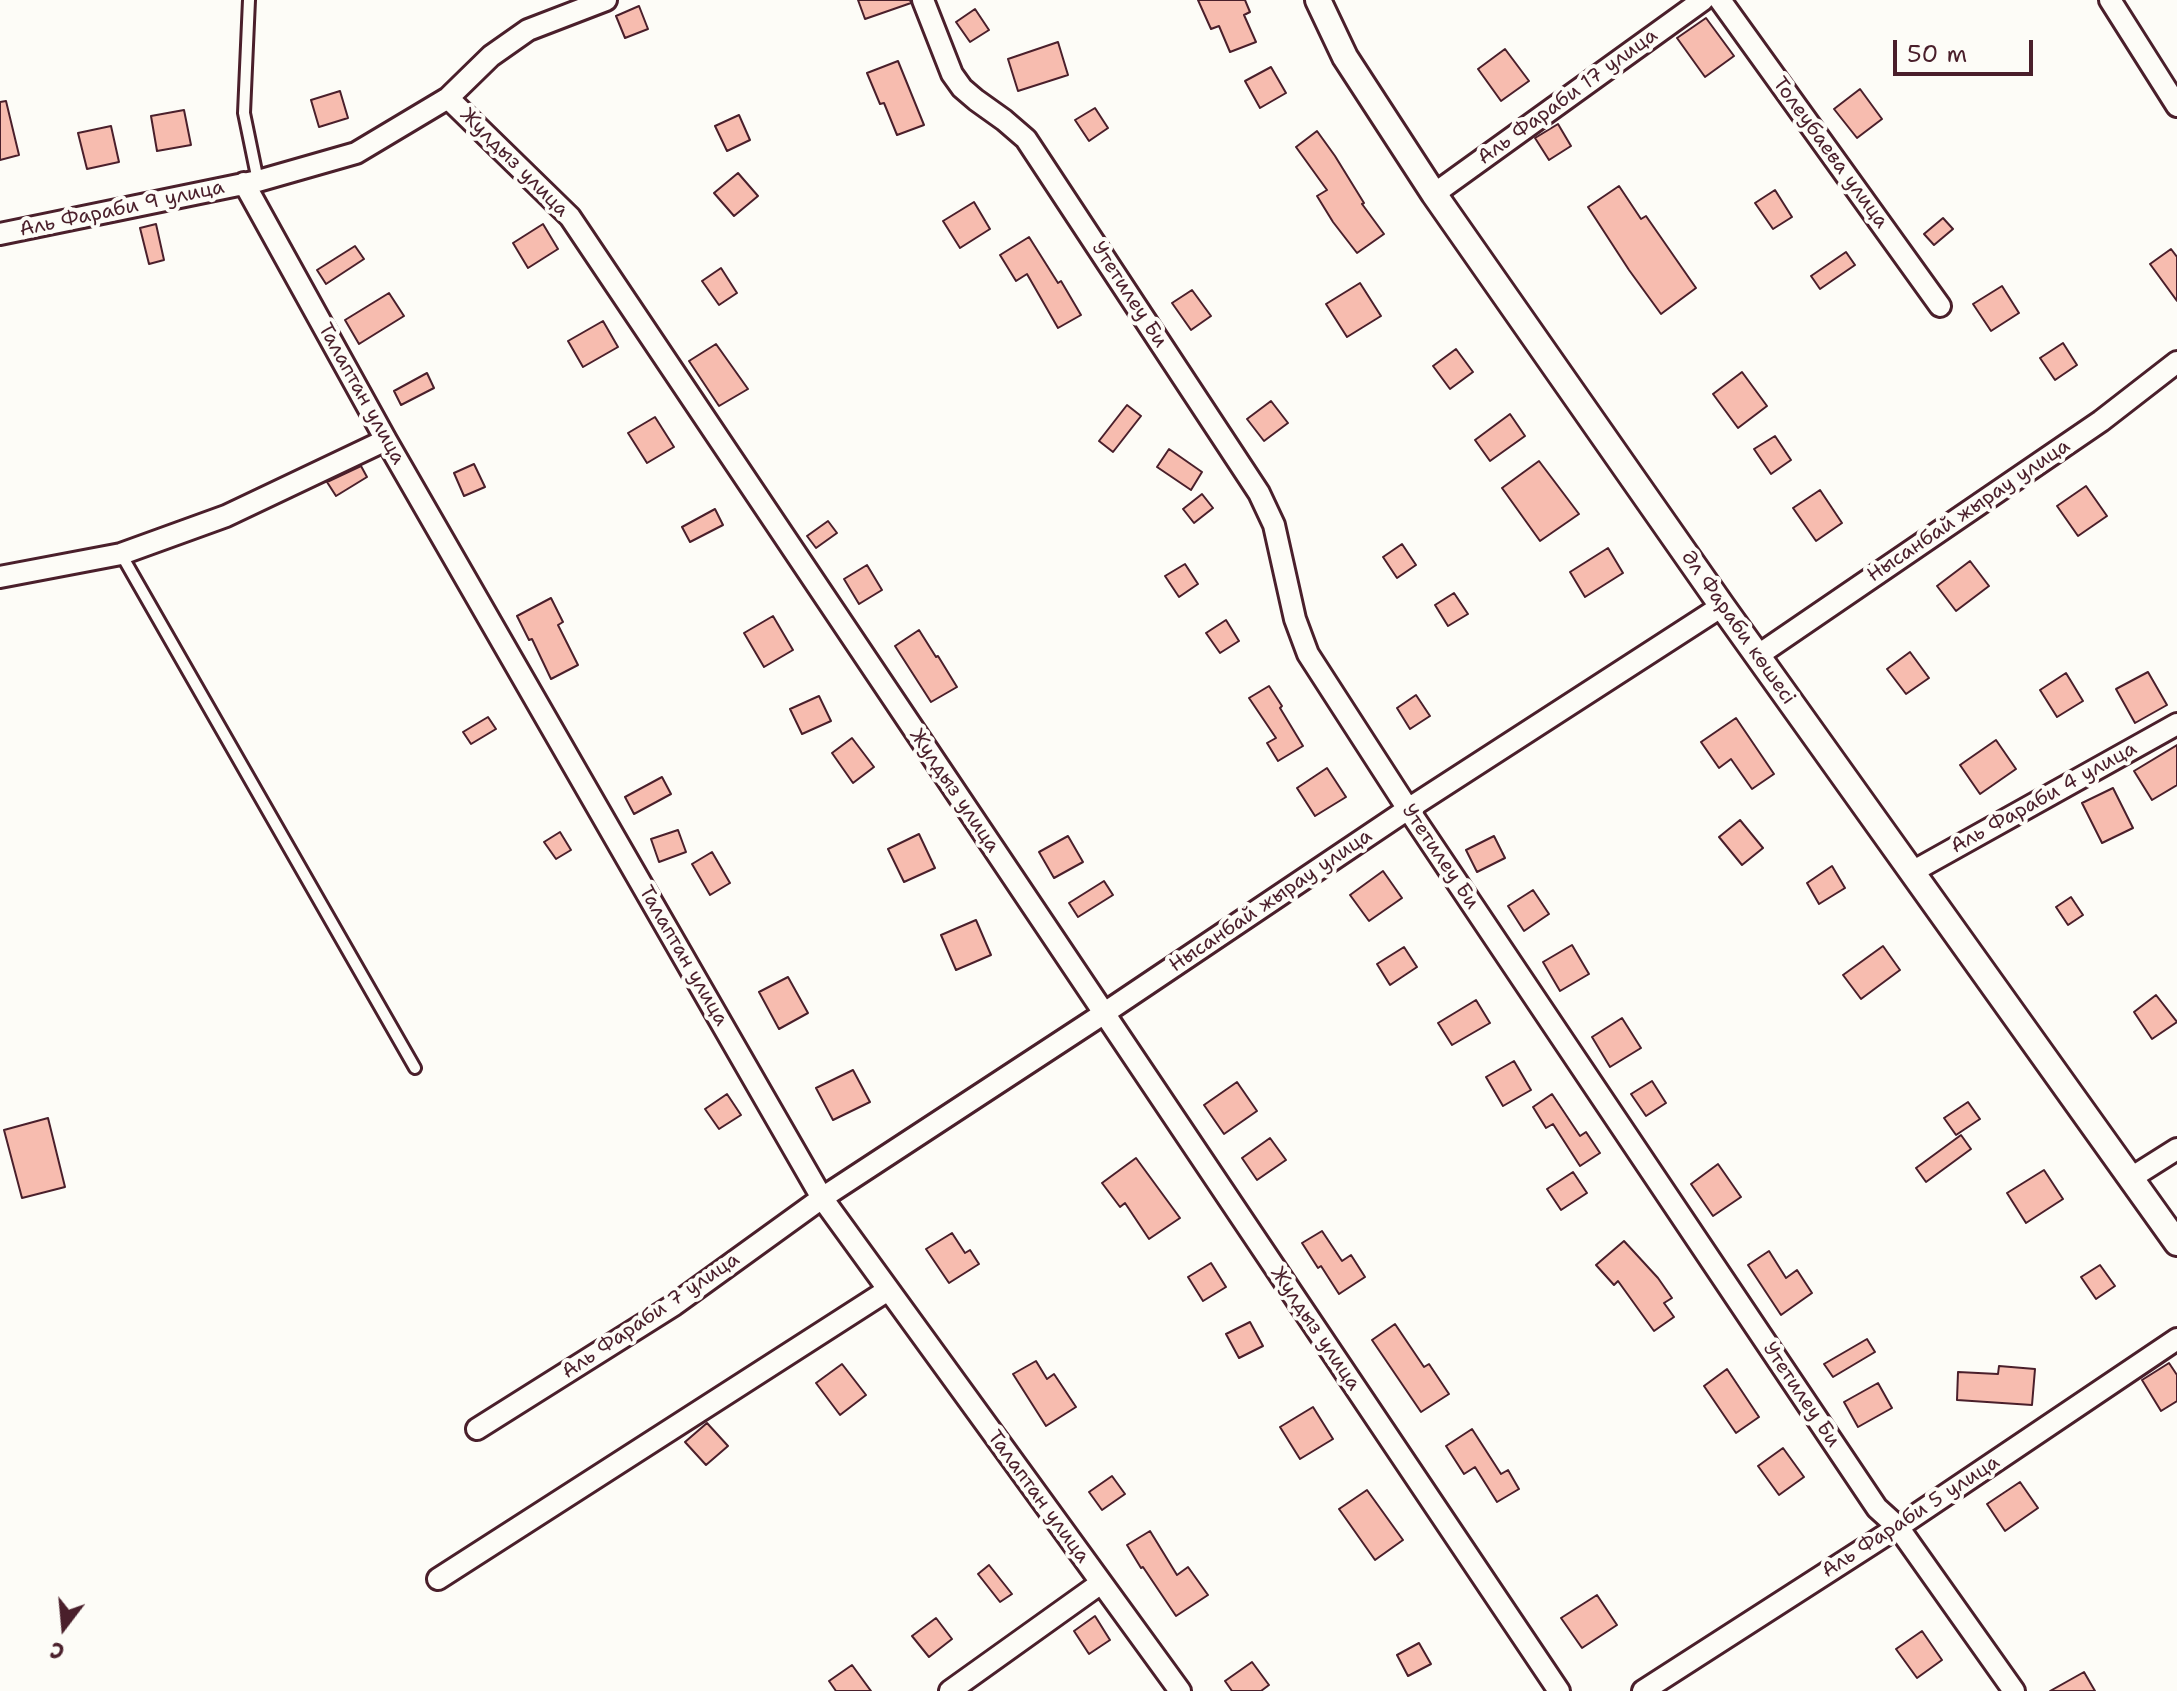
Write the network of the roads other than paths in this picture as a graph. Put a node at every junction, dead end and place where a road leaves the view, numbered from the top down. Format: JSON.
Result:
{"nodes":[{"id":1,"x":249,"y":0,"type":"edge"},
{"id":2,"x":606,"y":0,"type":"edge"},
{"id":3,"x":923,"y":0,"type":"edge"},
{"id":4,"x":1318,"y":0,"type":"edge"},
{"id":5,"x":1703,"y":0,"type":"edge"},
{"id":6,"x":1720,"y":0,"type":"edge"},
{"id":7,"x":2110,"y":0,"type":"edge"},
{"id":8,"x":448,"y":98,"type":"junction"},
{"id":9,"x":2177,"y":106,"type":"edge"},
{"id":10,"x":251,"y":182,"type":"junction"},
{"id":11,"x":1434,"y":194,"type":"junction"},
{"id":12,"x":0,"y":234,"type":"edge"},
{"id":13,"x":1940,"y":306,"type":"dead end"},
{"id":14,"x":2177,"y":362,"type":"edge"},
{"id":15,"x":386,"y":440,"type":"junction"},
{"id":16,"x":121,"y":554,"type":"junction"},
{"id":17,"x":0,"y":577,"type":"edge"},
{"id":18,"x":1722,"y":606,"type":"junction"},
{"id":19,"x":1757,"y":656,"type":"junction"},
{"id":20,"x":2177,"y":724,"type":"edge"},
{"id":21,"x":1408,"y":809,"type":"junction"},
{"id":22,"x":1912,"y":872,"type":"junction"},
{"id":23,"x":1103,"y":1014,"type":"junction"},
{"id":24,"x":415,"y":1068,"type":"dead end"},
{"id":25,"x":2177,"y":1149,"type":"edge"},
{"id":26,"x":2131,"y":1178,"type":"junction"},
{"id":27,"x":822,"y":1198,"type":"junction"},
{"id":28,"x":2177,"y":1243,"type":"edge"},
{"id":29,"x":888,"y":1290,"type":"junction"},
{"id":30,"x":2177,"y":1339,"type":"edge"},
{"id":31,"x":477,"y":1429,"type":"dead end"},
{"id":32,"x":1898,"y":1527,"type":"junction"},
{"id":33,"x":438,"y":1579,"type":"dead end"},
{"id":34,"x":1101,"y":1583,"type":"junction"},
{"id":35,"x":950,"y":1691,"type":"edge"},
{"id":36,"x":1180,"y":1691,"type":"edge"},
{"id":37,"x":1559,"y":1691,"type":"edge"},
{"id":38,"x":1643,"y":1691,"type":"edge"},
{"id":39,"x":2014,"y":1691,"type":"edge"}],
"edges":[{"from":1,"to":10,"type":"lane"},
{"from":2,"to":8,"type":"street"},
{"from":3,"to":21,"type":"street","name":"Утетилеу Би"},
{"from":4,"to":11,"type":"street","name":"Әл Фараби көшесі"},
{"from":5,"to":11,"type":"street","name":"Аль Фараби 17 улица"},
{"from":6,"to":13,"type":"street","name":"Толеубаева улица"},
{"from":7,"to":9,"type":"street"},
{"from":8,"to":10,"type":"street","name":"Жулдыз улица"},
{"from":8,"to":23,"type":"street","name":"Жулдыз улица"},
{"from":10,"to":12,"type":"street","name":"Аль Фараби 9 улица"},
{"from":10,"to":15,"type":"street","name":"Талаптан улица"},
{"from":11,"to":18,"type":"street","name":"Әл Фараби көшесі"},
{"from":14,"to":19,"type":"street","name":"Нысанбай жырау улица"},
{"from":15,"to":16,"type":"street"},
{"from":15,"to":27,"type":"street","name":"Талаптан улица"},
{"from":16,"to":17,"type":"street"},
{"from":16,"to":24,"type":"lane"},
{"from":18,"to":19,"type":"street","name":"Әл Фараби көшесі"},
{"from":18,"to":21,"type":"street","name":"Нысанбай жырау улица"},
{"from":19,"to":22,"type":"street","name":"Әл Фараби көшесі"},
{"from":20,"to":22,"type":"street","name":"Аль Фараби 4 улица"},
{"from":21,"to":23,"type":"street","name":"Нысанбай жырау улица"},
{"from":21,"to":32,"type":"street","name":"Утетилеу Би"},
{"from":22,"to":26,"type":"street","name":"Әл Фараби көшесі"},
{"from":23,"to":27,"type":"street","name":"Нысанбай жырау улица"},
{"from":23,"to":37,"type":"street","name":"Жулдыз улица"},
{"from":25,"to":26,"type":"street"},
{"from":26,"to":28,"type":"street","name":"Әл Фараби көшесі"},
{"from":27,"to":29,"type":"street","name":"Талаптан улица"},
{"from":27,"to":31,"type":"street","name":"Аль Фараби 7 улица"},
{"from":29,"to":33,"type":"street"},
{"from":29,"to":34,"type":"street","name":"Талаптан улица"},
{"from":30,"to":32,"type":"street","name":"Аль Фараби 5 улица"},
{"from":32,"to":38,"type":"street","name":"Аль Фараби 5 улица"},
{"from":32,"to":39,"type":"street","name":"Утетилеу Би"},
{"from":34,"to":35,"type":"street"},
{"from":34,"to":36,"type":"street","name":"Талаптан улица"}]}
